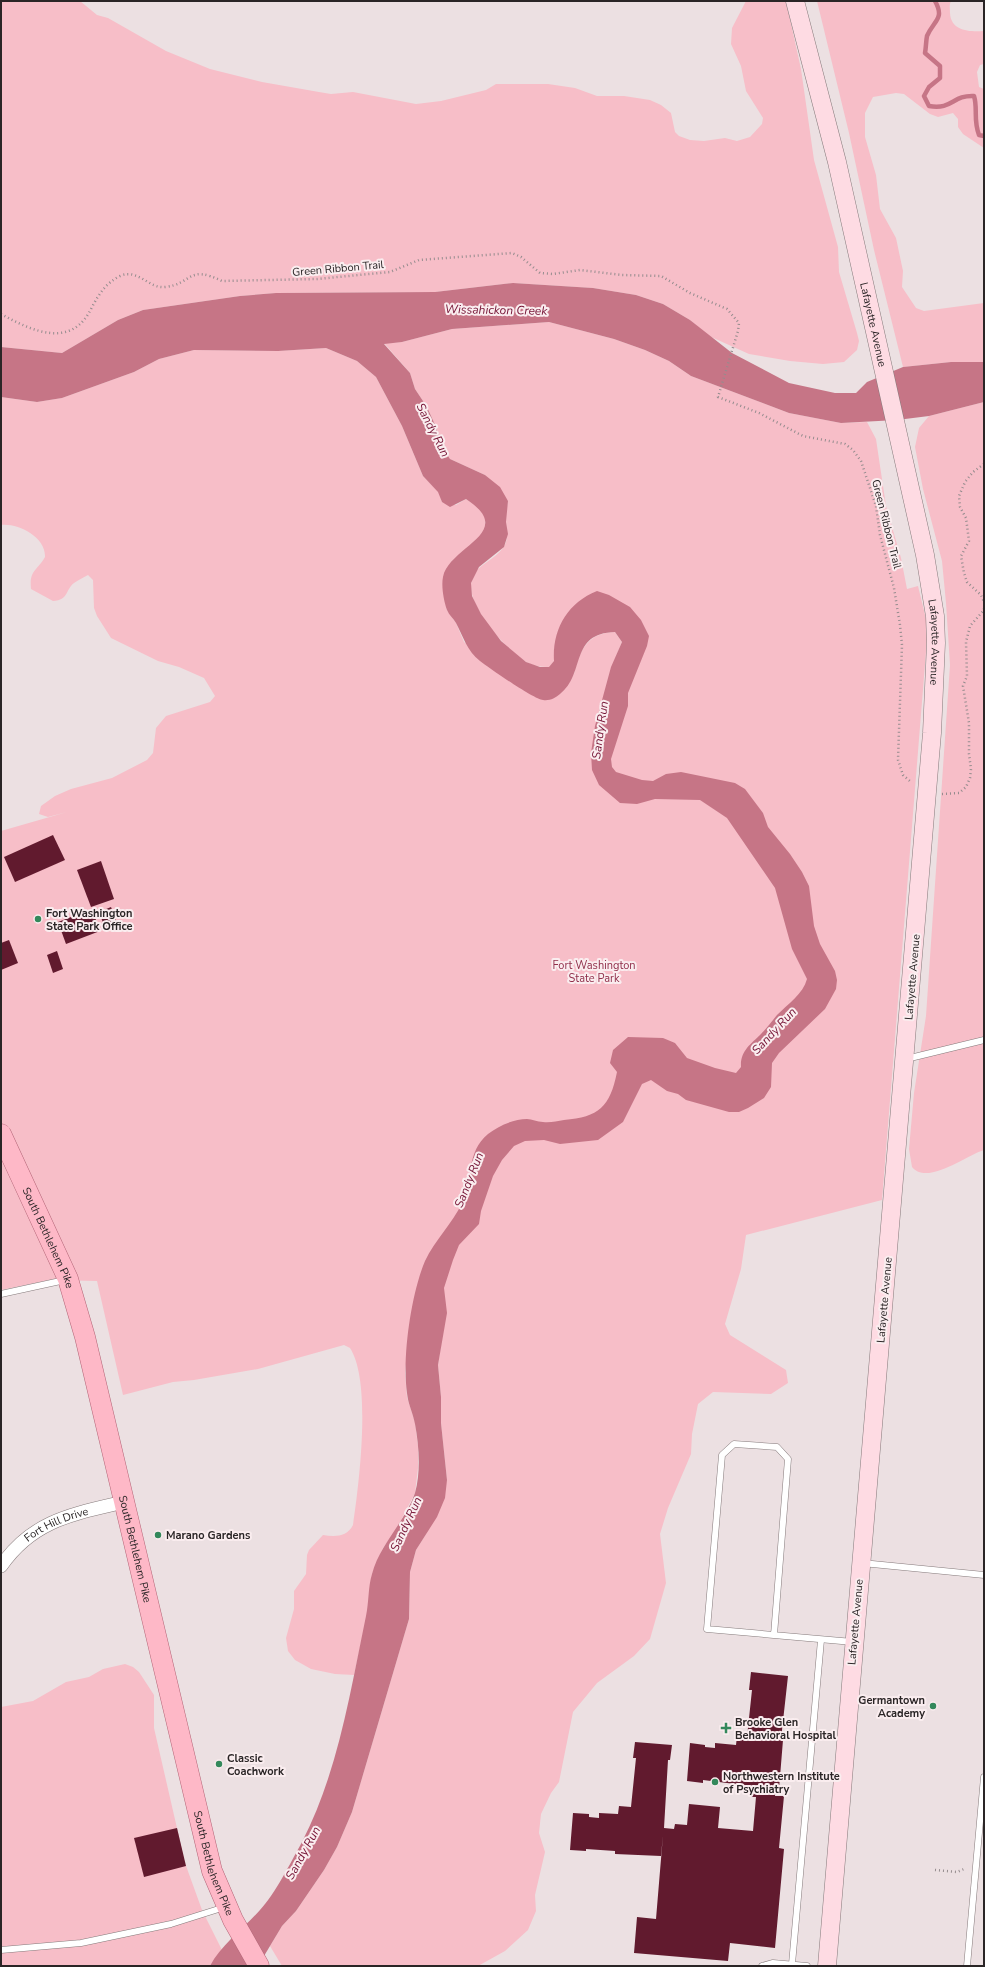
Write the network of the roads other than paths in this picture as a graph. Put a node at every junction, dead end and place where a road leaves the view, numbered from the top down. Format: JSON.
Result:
{"nodes":[{"id":1,"x":794,"y":1,"type":"edge"},
{"id":2,"x":984,"y":1040,"type":"edge"},
{"id":3,"x":904,"y":1059,"type":"junction"},
{"id":4,"x":1,"y":1134,"type":"edge"},
{"id":5,"x":68,"y":1280,"type":"junction"},
{"id":6,"x":1,"y":1294,"type":"edge"},
{"id":7,"x":124,"y":1502,"type":"junction"},
{"id":8,"x":861,"y":1563,"type":"junction"},
{"id":9,"x":1,"y":1566,"type":"edge"},
{"id":10,"x":984,"y":1575,"type":"edge"},
{"id":11,"x":774,"y":1635,"type":"junction"},
{"id":12,"x":820,"y":1640,"type":"junction"},
{"id":13,"x":853,"y":1642,"type":"junction"},
{"id":14,"x":984,"y":1777,"type":"edge"},
{"id":15,"x":229,"y":1913,"type":"junction"},
{"id":16,"x":1,"y":1950,"type":"edge"},
{"id":17,"x":792,"y":1964,"type":"junction"},
{"id":18,"x":259,"y":1966,"type":"edge"},
{"id":19,"x":762,"y":1966,"type":"edge"},
{"id":20,"x":807,"y":1966,"type":"edge"},
{"id":21,"x":826,"y":1966,"type":"edge"},
{"id":22,"x":967,"y":1966,"type":"edge"}],
"edges":[{"from":1,"to":3,"type":"main road","name":"Lafayette Avenue"},
{"from":2,"to":3,"type":"lane"},
{"from":3,"to":8,"type":"main road","name":"Lafayette Avenue"},
{"from":4,"to":5,"type":"main road","name":"South Bethlehem Pike"},
{"from":5,"to":6,"type":"lane"},
{"from":5,"to":7,"type":"main road","name":"South Bethlehem Pike"},
{"from":7,"to":9,"type":"street","name":"Fort Hill Drive"},
{"from":7,"to":15,"type":"main road","name":"South Bethlehem Pike"},
{"from":8,"to":10,"type":"lane"},
{"from":8,"to":13,"type":"main road","name":"Lafayette Avenue"},
{"from":11,"to":11,"type":"lane"},
{"from":11,"to":12,"type":"lane"},
{"from":12,"to":13,"type":"lane"},
{"from":12,"to":17,"type":"lane"},
{"from":13,"to":21,"type":"main road","name":"Lafayette Avenue"},
{"from":14,"to":22,"type":"lane"},
{"from":15,"to":16,"type":"lane"},
{"from":15,"to":18,"type":"main road","name":"South Bethlehem Pike"},
{"from":17,"to":19,"type":"lane"},
{"from":17,"to":20,"type":"lane"}]}
